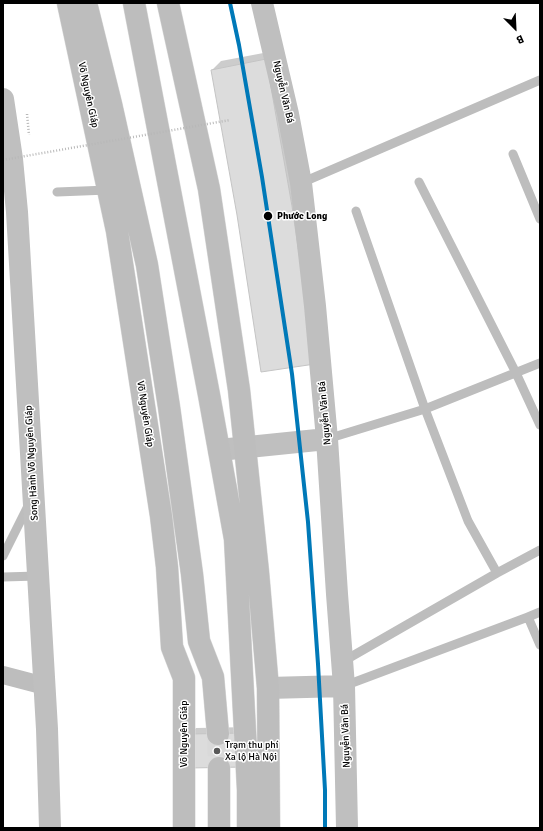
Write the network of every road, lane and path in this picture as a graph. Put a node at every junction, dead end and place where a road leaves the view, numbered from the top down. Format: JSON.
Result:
{"nodes":[{"id":1,"x":68,"y":3,"type":"edge"},
{"id":2,"x":86,"y":3,"type":"edge"},
{"id":3,"x":134,"y":3,"type":"edge"},
{"id":4,"x":168,"y":3,"type":"edge"},
{"id":5,"x":262,"y":3,"type":"edge"},
{"id":6,"x":540,"y":80,"type":"edge"},
{"id":7,"x":3,"y":99,"type":"edge"},
{"id":8,"x":230,"y":120,"type":"dead end"},
{"id":9,"x":513,"y":154,"type":"dead end"},
{"id":10,"x":3,"y":160,"type":"edge"},
{"id":11,"x":419,"y":182,"type":"dead end"},
{"id":12,"x":301,"y":183,"type":"junction"},
{"id":13,"x":108,"y":190,"type":"junction"},
{"id":14,"x":57,"y":192,"type":"dead end"},
{"id":15,"x":356,"y":211,"type":"dead end"},
{"id":16,"x":540,"y":219,"type":"edge"},
{"id":17,"x":540,"y":363,"type":"edge"},
{"id":18,"x":516,"y":373,"type":"junction"},
{"id":19,"x":239,"y":390,"type":"junction"},
{"id":20,"x":425,"y":409,"type":"junction"},
{"id":21,"x":540,"y":426,"type":"edge"},
{"id":22,"x":328,"y":440,"type":"junction"},
{"id":23,"x":245,"y":448,"type":"junction"},
{"id":24,"x":219,"y":450,"type":"junction"},
{"id":25,"x":34,"y":495,"type":"junction"},
{"id":26,"x":235,"y":539,"type":"junction"},
{"id":27,"x":540,"y":550,"type":"edge"},
{"id":28,"x":3,"y":556,"type":"edge"},
{"id":29,"x":258,"y":572,"type":"junction"},
{"id":30,"x":497,"y":573,"type":"junction"},
{"id":31,"x":3,"y":576,"type":"edge"},
{"id":32,"x":38,"y":576,"type":"junction"},
{"id":33,"x":540,"y":612,"type":"edge"},
{"id":34,"x":528,"y":617,"type":"junction"},
{"id":35,"x":199,"y":642,"type":"junction"},
{"id":36,"x":540,"y":645,"type":"edge"},
{"id":37,"x":342,"y":662,"type":"junction"},
{"id":38,"x":3,"y":675,"type":"edge"},
{"id":39,"x":184,"y":678,"type":"junction"},
{"id":40,"x":45,"y":686,"type":"junction"},
{"id":41,"x":344,"y":686,"type":"junction"},
{"id":42,"x":268,"y":688,"type":"junction"},
{"id":43,"x":218,"y":734,"type":"tunnel mouth"},
{"id":44,"x":219,"y":768,"type":"tunnel mouth"},
{"id":45,"x":50,"y":828,"type":"edge"},
{"id":46,"x":184,"y":828,"type":"edge"},
{"id":47,"x":219,"y":828,"type":"edge"},
{"id":48,"x":248,"y":828,"type":"edge"},
{"id":49,"x":269,"y":828,"type":"edge"},
{"id":50,"x":347,"y":828,"type":"edge"}],
"edges":[{"from":1,"to":13,"type":"highway","name":"Võ Nguyên Giáp"},
{"from":2,"to":35,"type":"highway","name":"Võ Nguyên Giáp"},
{"from":3,"to":24,"type":"highway"},
{"from":4,"to":19,"type":"highway"},
{"from":5,"to":12,"type":"main road","name":"Nguyễn Văn Bá"},
{"from":6,"to":12,"type":"lane"},
{"from":7,"to":25,"type":"main road","name":"Song Hành Võ Nguyên Giáp"},
{"from":8,"to":10,"type":"path","bridge":true},
{"from":9,"to":16,"type":"lane"},
{"from":11,"to":18,"type":"lane"},
{"from":12,"to":22,"type":"main road","name":"Nguyễn Văn Bá"},
{"from":13,"to":14,"type":"lane"},
{"from":13,"to":39,"type":"highway","name":"Võ Nguyên Giáp"},
{"from":15,"to":20,"type":"lane"},
{"from":17,"to":18,"type":"lane"},
{"from":18,"to":20,"type":"lane"},
{"from":18,"to":21,"type":"lane"},
{"from":19,"to":23,"type":"highway"},
{"from":19,"to":24,"type":"highway"},
{"from":20,"to":22,"type":"lane"},
{"from":20,"to":30,"type":"lane"},
{"from":22,"to":23,"type":"main road"},
{"from":22,"to":37,"type":"main road","name":"Nguyễn Văn Bá"},
{"from":23,"to":24,"type":"main road"},
{"from":23,"to":29,"type":"highway"},
{"from":24,"to":26,"type":"highway"},
{"from":25,"to":28,"type":"lane"},
{"from":25,"to":32,"type":"main road","name":"Song Hành Võ Nguyên Giáp"},
{"from":26,"to":29,"type":"highway"},
{"from":26,"to":48,"type":"highway"},
{"from":27,"to":30,"type":"lane"},
{"from":29,"to":42,"type":"highway"},
{"from":30,"to":37,"type":"lane"},
{"from":31,"to":32,"type":"lane"},
{"from":32,"to":40,"type":"main road","name":"Song Hành Võ Nguyên Giáp"},
{"from":33,"to":34,"type":"lane"},
{"from":34,"to":36,"type":"lane"},
{"from":34,"to":41,"type":"lane"},
{"from":35,"to":39,"type":"highway"},
{"from":35,"to":43,"type":"highway","name":"Võ Nguyên Giáp"},
{"from":37,"to":41,"type":"main road","name":"Nguyễn Văn Bá"},
{"from":38,"to":40,"type":"street"},
{"from":39,"to":46,"type":"highway","name":"Võ Nguyên Giáp"},
{"from":40,"to":45,"type":"main road","name":"Song Hành Võ Nguyên Giáp"},
{"from":41,"to":42,"type":"main road"},
{"from":41,"to":50,"type":"main road","name":"Nguyễn Văn Bá"},
{"from":42,"to":49,"type":"highway"},
{"from":44,"to":47,"type":"highway"}]}
